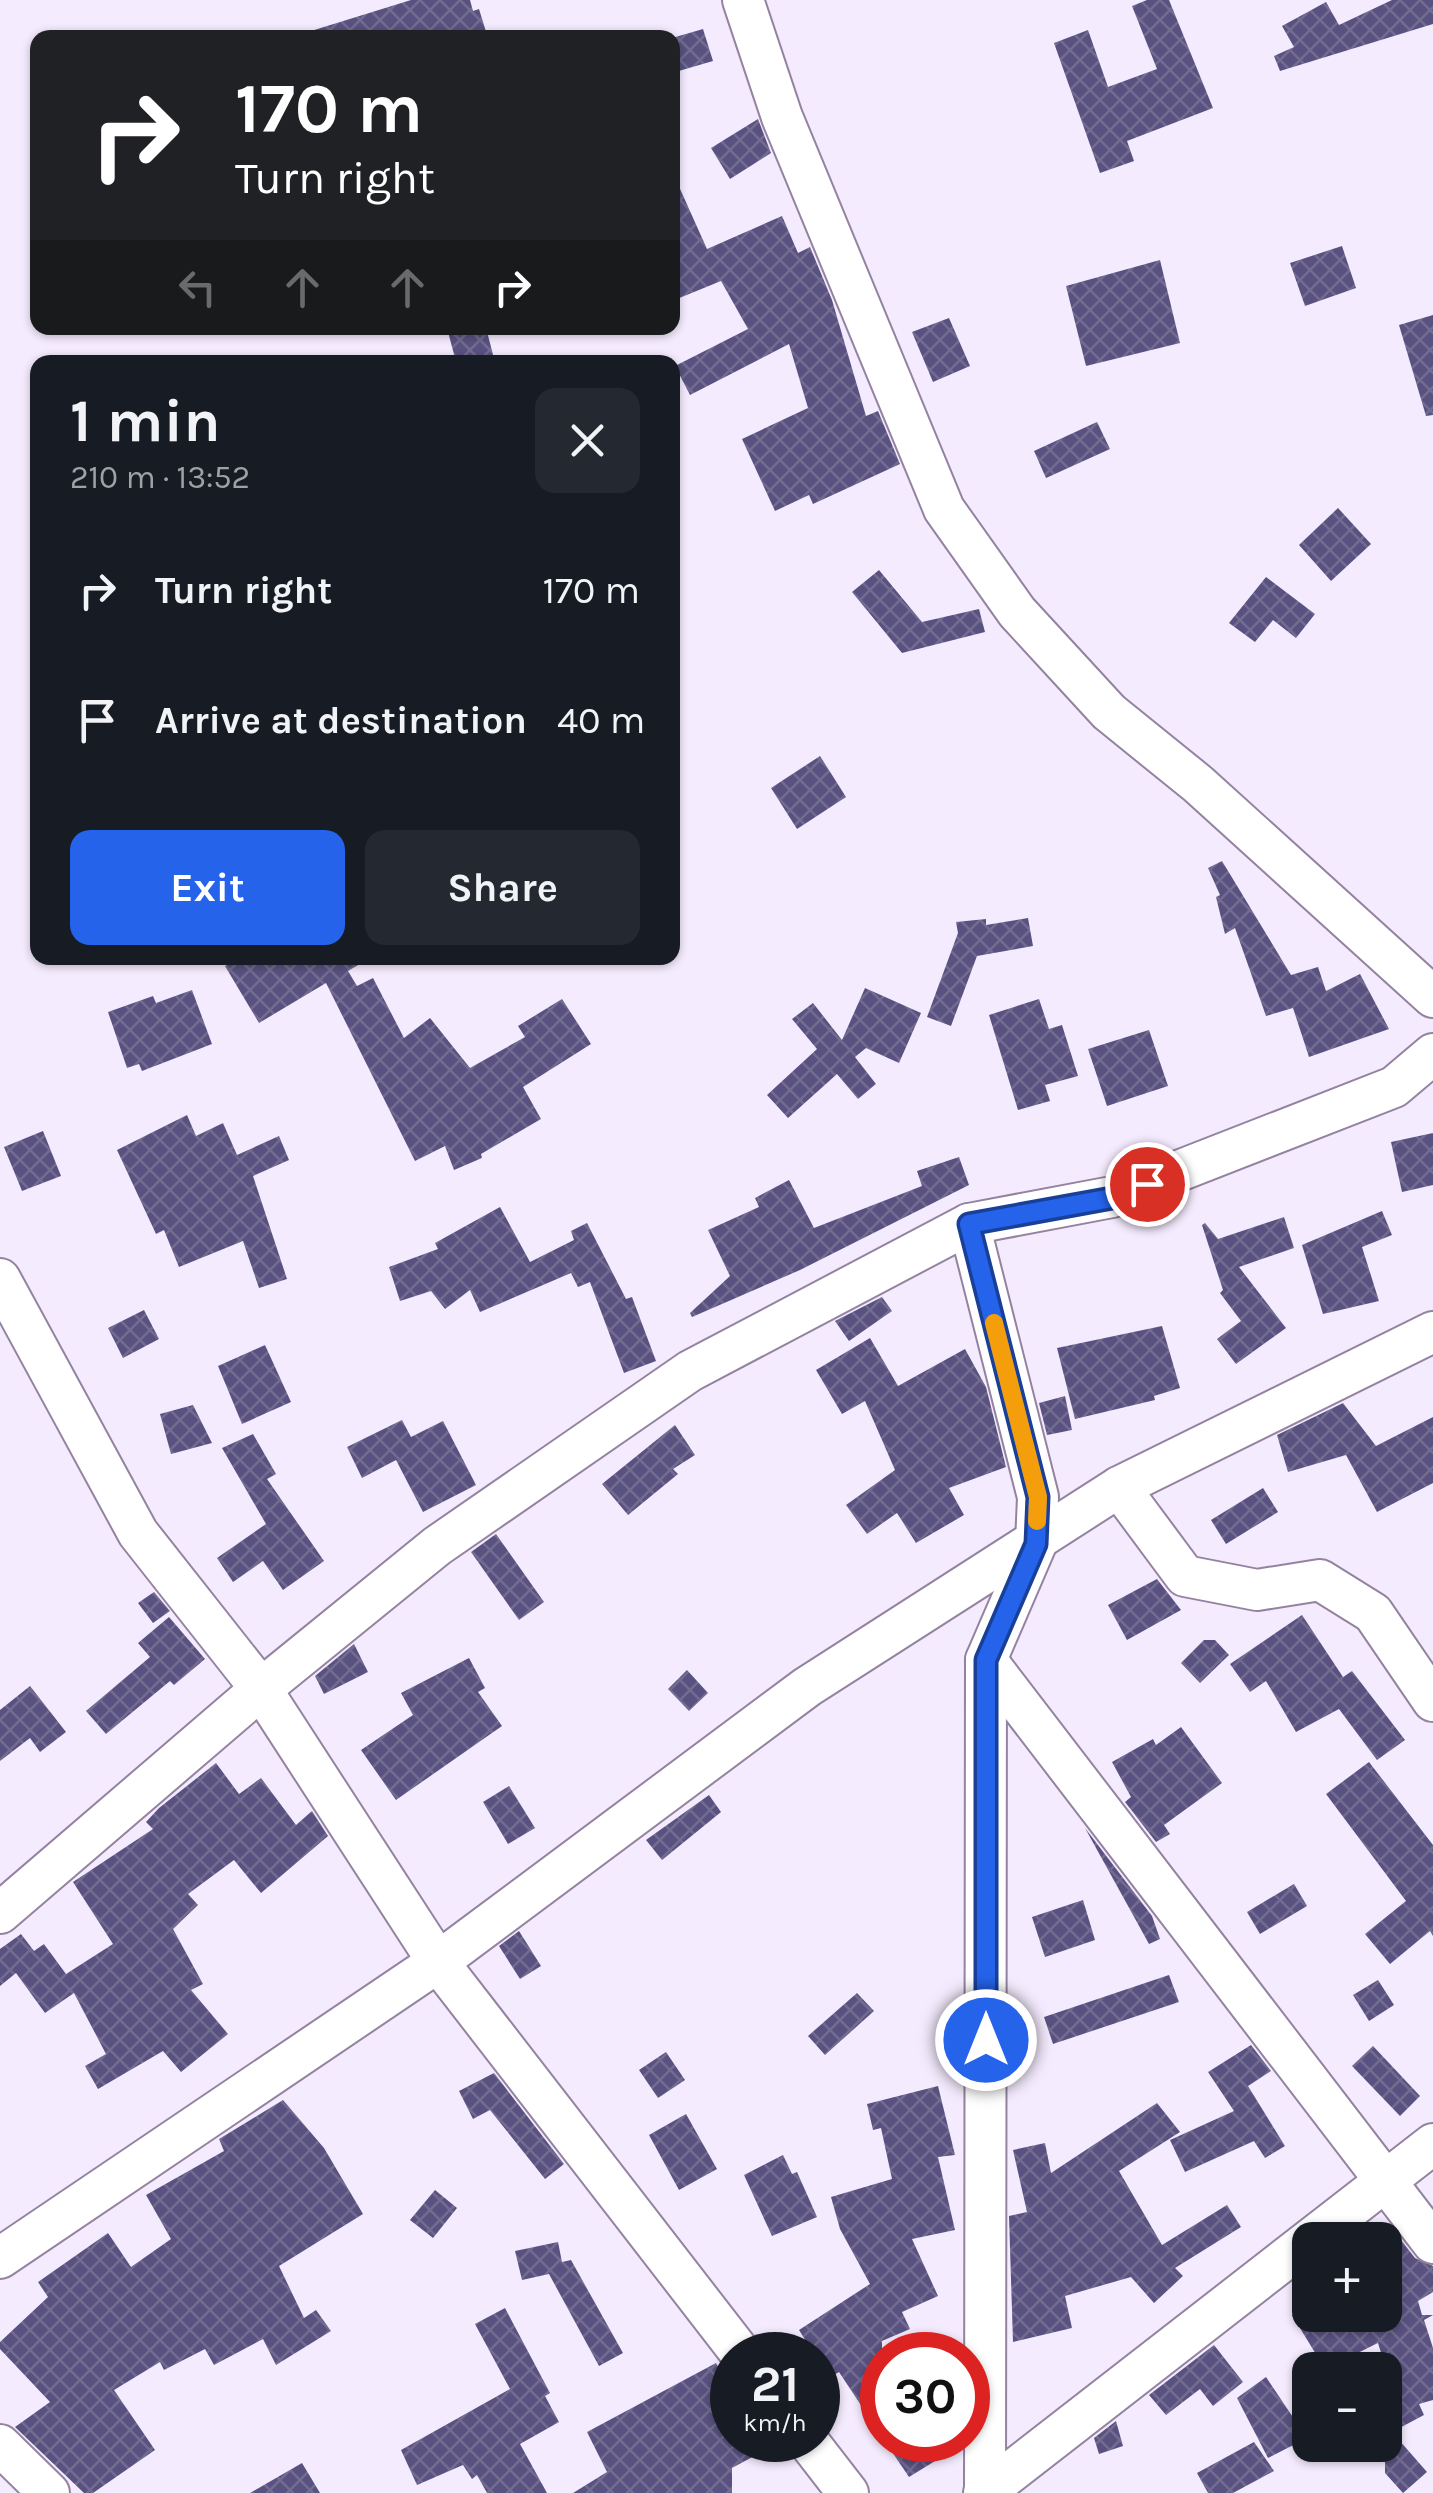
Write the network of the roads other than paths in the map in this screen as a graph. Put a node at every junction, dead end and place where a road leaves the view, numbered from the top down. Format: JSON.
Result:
{"nodes":[{"id":1,"x":742,"y":0,"type":"edge"},
{"id":2,"x":1433,"y":997,"type":"edge"},
{"id":3,"x":1433,"y":1054,"type":"edge"},
{"id":4,"x":969,"y":1224,"type":"junction"},
{"id":5,"x":0,"y":1279,"type":"edge"},
{"id":6,"x":1433,"y":1332,"type":"edge"},
{"id":7,"x":1118,"y":1487,"type":"junction"},
{"id":8,"x":1036,"y":1544,"type":"junction"},
{"id":9,"x":986,"y":1660,"type":"junction"},
{"id":10,"x":261,"y":1689,"type":"junction"},
{"id":11,"x":1433,"y":1701,"type":"edge"},
{"id":12,"x":0,"y":1913,"type":"edge"},
{"id":13,"x":438,"y":1962,"type":"junction"},
{"id":14,"x":1433,"y":2144,"type":"edge"},
{"id":15,"x":1383,"y":2183,"type":"junction"},
{"id":16,"x":1433,"y":2243,"type":"edge"},
{"id":17,"x":0,"y":2258,"type":"edge"},
{"id":18,"x":724,"y":2332,"type":"edge"},
{"id":19,"x":0,"y":2445,"type":"edge"},
{"id":20,"x":824,"y":2462,"type":"edge"},
{"id":21,"x":50,"y":2493,"type":"edge"},
{"id":22,"x":848,"y":2493,"type":"edge"},
{"id":23,"x":985,"y":2493,"type":"edge"}],
"edges":[{"from":1,"to":2,"type":"street"},
{"from":3,"to":4,"type":"street"},
{"from":4,"to":8,"type":"street"},
{"from":4,"to":10,"type":"street"},
{"from":5,"to":10,"type":"street"},
{"from":6,"to":7,"type":"street"},
{"from":7,"to":8,"type":"street"},
{"from":7,"to":11,"type":"street"},
{"from":8,"to":9,"type":"street"},
{"from":8,"to":13,"type":"street"},
{"from":9,"to":15,"type":"street"},
{"from":9,"to":23,"type":"street"},
{"from":10,"to":12,"type":"street"},
{"from":10,"to":13,"type":"street"},
{"from":13,"to":17,"type":"street"},
{"from":13,"to":18,"type":"street"},
{"from":14,"to":15,"type":"street"},
{"from":15,"to":16,"type":"street"},
{"from":15,"to":23,"type":"street"},
{"from":19,"to":21,"type":"street"},
{"from":20,"to":22,"type":"street"}]}
